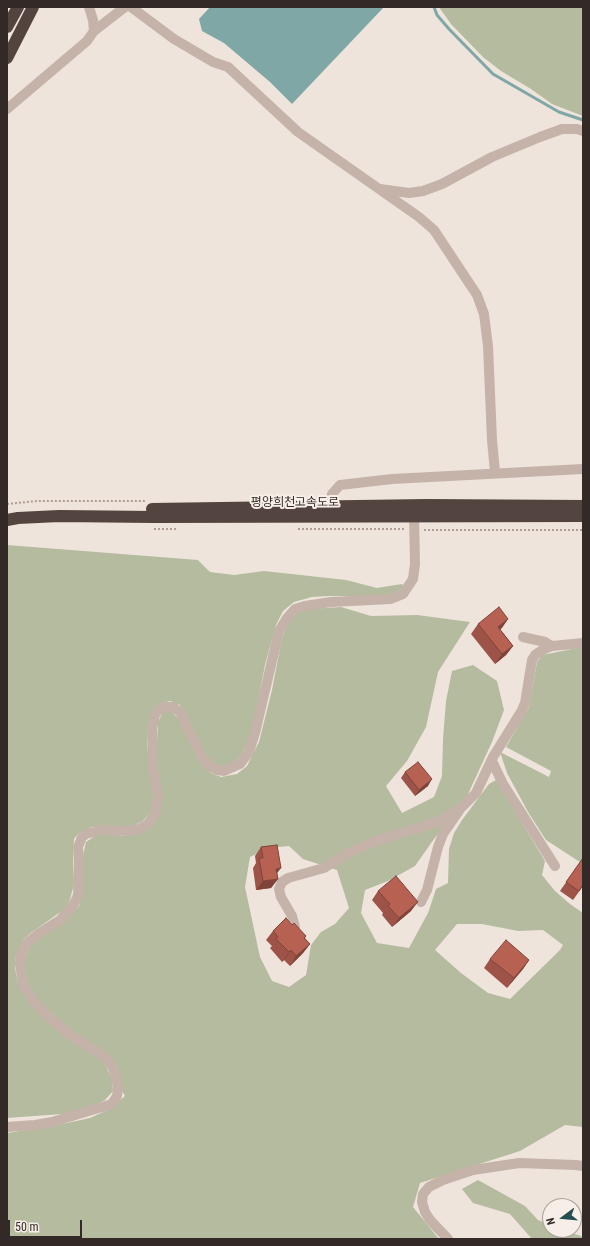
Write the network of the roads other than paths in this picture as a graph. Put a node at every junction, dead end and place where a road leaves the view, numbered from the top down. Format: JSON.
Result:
{"nodes":[{"id":1,"x":18,"y":7,"type":"edge"},
{"id":2,"x":33,"y":7,"type":"edge"},
{"id":3,"x":89,"y":7,"type":"edge"},
{"id":4,"x":124,"y":7,"type":"edge"},
{"id":5,"x":131,"y":7,"type":"edge"},
{"id":6,"x":7,"y":27,"type":"edge"},
{"id":7,"x":94,"y":31,"type":"junction"},
{"id":8,"x":7,"y":58,"type":"edge"},
{"id":9,"x":7,"y":109,"type":"edge"},
{"id":10,"x":583,"y":131,"type":"edge"},
{"id":11,"x":378,"y":188,"type":"junction"},
{"id":12,"x":583,"y":468,"type":"edge"},
{"id":13,"x":495,"y":472,"type":"junction"},
{"id":14,"x":329,"y":506,"type":"junction"},
{"id":15,"x":583,"y":506,"type":"edge"},
{"id":16,"x":7,"y":512,"type":"edge"},
{"id":17,"x":414,"y":516,"type":"junction"},
{"id":18,"x":583,"y":516,"type":"edge"},
{"id":19,"x":7,"y":520,"type":"edge"},
{"id":20,"x":523,"y":637,"type":"dead end"},
{"id":21,"x":583,"y":643,"type":"edge"},
{"id":22,"x":552,"y":646,"type":"junction"},
{"id":23,"x":492,"y":761,"type":"junction"},
{"id":24,"x":460,"y":809,"type":"junction"},
{"id":25,"x":555,"y":866,"type":"dead end"},
{"id":26,"x":421,"y":902,"type":"dead end"},
{"id":27,"x":295,"y":927,"type":"edge"},
{"id":28,"x":7,"y":1127,"type":"edge"},
{"id":29,"x":583,"y":1166,"type":"edge"},
{"id":30,"x":448,"y":1239,"type":"edge"}],
"edges":[{"from":1,"to":6,"type":"highway"},
{"from":2,"to":8,"type":"highway"},
{"from":3,"to":7,"type":"street"},
{"from":4,"to":7,"type":"street"},
{"from":5,"to":11,"type":"street"},
{"from":7,"to":9,"type":"street"},
{"from":10,"to":11,"type":"street"},
{"from":11,"to":13,"type":"street"},
{"from":12,"to":13,"type":"street"},
{"from":13,"to":14,"type":"street"},
{"from":14,"to":15,"type":"highway","name":"평양희천고속도로"},
{"from":14,"to":16,"type":"highway","name":"평양희천고속도로"},
{"from":17,"to":18,"type":"highway","name":"평양희천고속도로"},
{"from":17,"to":19,"type":"highway","name":"평양희천고속도로"},
{"from":17,"to":28,"type":"street"},
{"from":20,"to":22,"type":"street"},
{"from":21,"to":22,"type":"street"},
{"from":22,"to":23,"type":"street"},
{"from":23,"to":24,"type":"street"},
{"from":23,"to":25,"type":"street"},
{"from":24,"to":26,"type":"street"},
{"from":24,"to":27,"type":"street"},
{"from":29,"to":30,"type":"street"}]}
